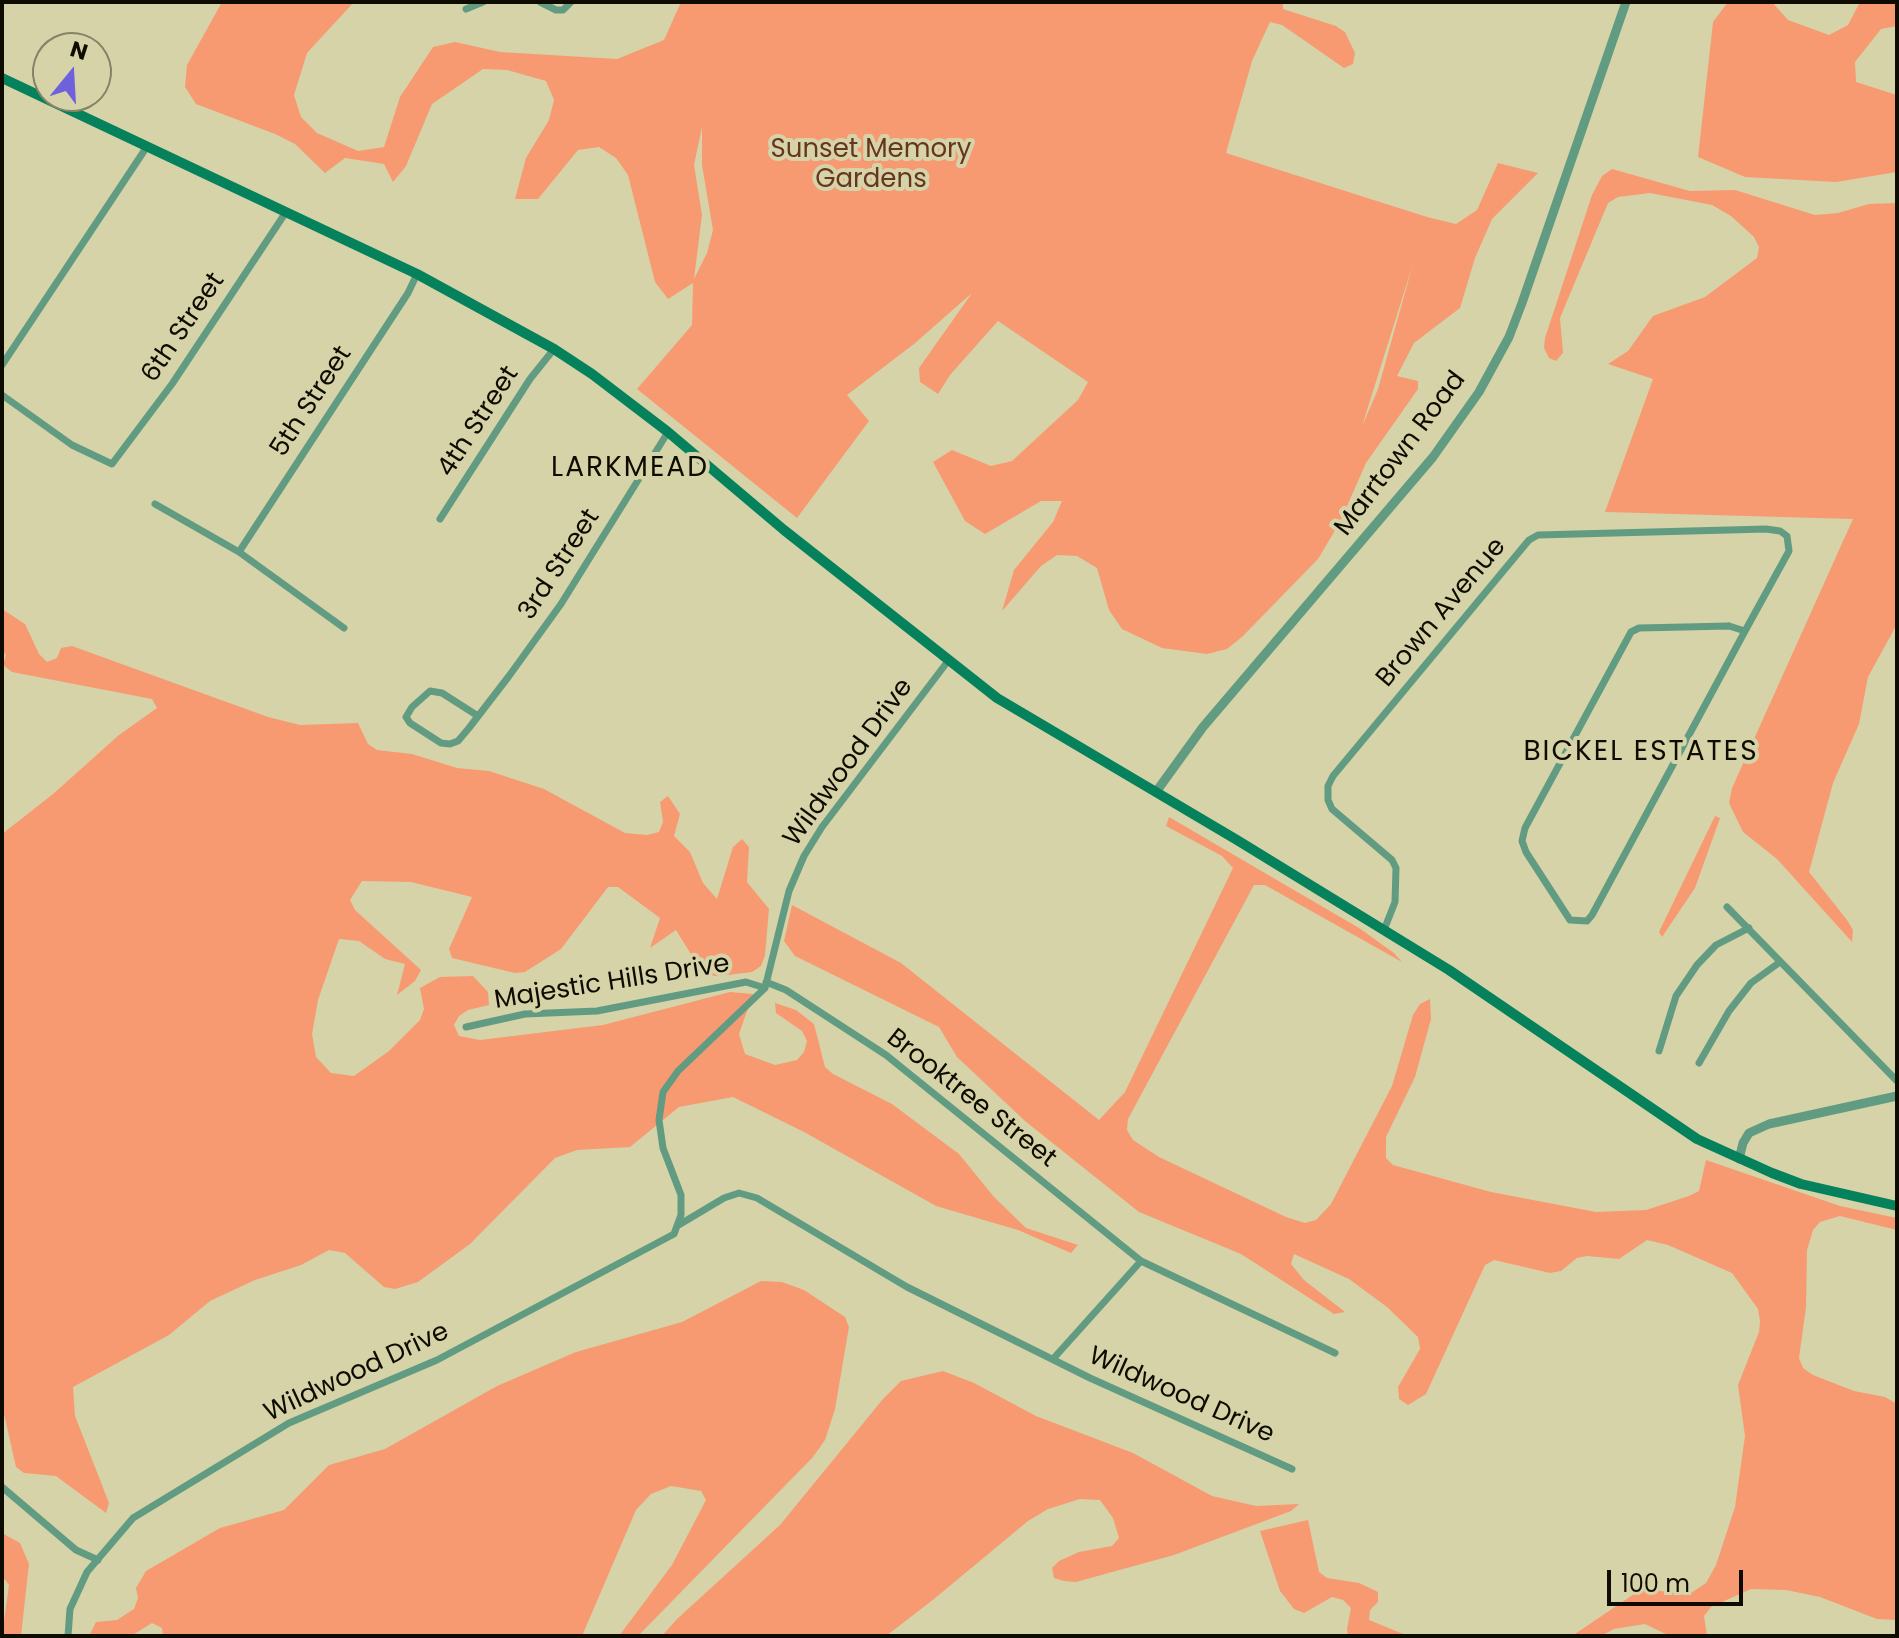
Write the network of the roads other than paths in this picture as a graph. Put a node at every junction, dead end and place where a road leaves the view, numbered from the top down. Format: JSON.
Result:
{"nodes":[{"id":1,"x":483,"y":2,"type":"edge"},
{"id":2,"x":540,"y":2,"type":"edge"},
{"id":3,"x":571,"y":2,"type":"edge"},
{"id":4,"x":1626,"y":2,"type":"edge"},
{"id":5,"x":466,"y":9,"type":"dead end"},
{"id":6,"x":2,"y":78,"type":"edge"},
{"id":7,"x":146,"y":148,"type":"junction"},
{"id":8,"x":286,"y":212,"type":"junction"},
{"id":9,"x":417,"y":274,"type":"junction"},
{"id":10,"x":554,"y":349,"type":"junction"},
{"id":11,"x":2,"y":365,"type":"edge"},
{"id":12,"x":2,"y":395,"type":"edge"},
{"id":13,"x":668,"y":432,"type":"junction"},
{"id":14,"x":155,"y":504,"type":"dead end"},
{"id":15,"x":440,"y":519,"type":"dead end"},
{"id":16,"x":239,"y":552,"type":"junction"},
{"id":17,"x":344,"y":628,"type":"dead end"},
{"id":18,"x":1745,"y":631,"type":"junction"},
{"id":19,"x":948,"y":661,"type":"junction"},
{"id":20,"x":478,"y":716,"type":"junction"},
{"id":21,"x":1156,"y":792,"type":"junction"},
{"id":22,"x":1727,"y":907,"type":"dead end"},
{"id":23,"x":1749,"y":928,"type":"junction"},
{"id":24,"x":1384,"y":930,"type":"junction"},
{"id":25,"x":1780,"y":962,"type":"junction"},
{"id":26,"x":766,"y":985,"type":"junction"},
{"id":27,"x":466,"y":1027,"type":"dead end"},
{"id":28,"x":1659,"y":1051,"type":"dead end"},
{"id":29,"x":1699,"y":1063,"type":"dead end"},
{"id":30,"x":1897,"y":1081,"type":"edge"},
{"id":31,"x":1897,"y":1096,"type":"edge"},
{"id":32,"x":1739,"y":1159,"type":"junction"},
{"id":33,"x":1897,"y":1206,"type":"edge"},
{"id":34,"x":677,"y":1226,"type":"junction"},
{"id":35,"x":1141,"y":1261,"type":"junction"},
{"id":36,"x":1335,"y":1353,"type":"dead end"},
{"id":37,"x":1053,"y":1359,"type":"junction"},
{"id":38,"x":1292,"y":1469,"type":"dead end"},
{"id":39,"x":2,"y":1487,"type":"edge"},
{"id":40,"x":98,"y":1560,"type":"junction"},
{"id":41,"x":68,"y":1636,"type":"edge"}],
"edges":[{"from":1,"to":5,"type":"street"},
{"from":2,"to":3,"type":"street"},
{"from":4,"to":21,"type":"street","name":"Marrtown Road"},
{"from":6,"to":7,"type":"main road"},
{"from":7,"to":8,"type":"main road"},
{"from":7,"to":11,"type":"street"},
{"from":8,"to":9,"type":"main road"},
{"from":8,"to":12,"type":"street","name":"6th Street"},
{"from":9,"to":10,"type":"main road"},
{"from":9,"to":16,"type":"street","name":"5th Street"},
{"from":10,"to":13,"type":"main road"},
{"from":10,"to":15,"type":"street","name":"4th Street"},
{"from":13,"to":19,"type":"main road"},
{"from":13,"to":20,"type":"street","name":"3rd Street"},
{"from":14,"to":16,"type":"street"},
{"from":16,"to":17,"type":"street"},
{"from":18,"to":18,"type":"street"},
{"from":18,"to":24,"type":"street","name":"Brown Avenue"},
{"from":19,"to":21,"type":"main road"},
{"from":19,"to":26,"type":"street","name":"Wildwood Drive"},
{"from":20,"to":20,"type":"street","name":"3rd Street"},
{"from":21,"to":24,"type":"main road"},
{"from":22,"to":23,"type":"street"},
{"from":23,"to":25,"type":"street"},
{"from":23,"to":28,"type":"street"},
{"from":24,"to":32,"type":"main road"},
{"from":25,"to":29,"type":"street"},
{"from":25,"to":30,"type":"street"},
{"from":26,"to":27,"type":"street","name":"Majestic Hills Drive"},
{"from":26,"to":34,"type":"street"},
{"from":26,"to":35,"type":"street","name":"Brooktree Street"},
{"from":31,"to":32,"type":"street"},
{"from":32,"to":33,"type":"main road"},
{"from":34,"to":37,"type":"street","name":"Wildwood Drive"},
{"from":34,"to":40,"type":"street","name":"Wildwood Drive"},
{"from":35,"to":36,"type":"street"},
{"from":35,"to":37,"type":"street","name":"Wildwood Drive"},
{"from":37,"to":38,"type":"street","name":"Wildwood Drive"},
{"from":39,"to":40,"type":"street"},
{"from":40,"to":41,"type":"street","name":"Wildwood Drive"}]}
